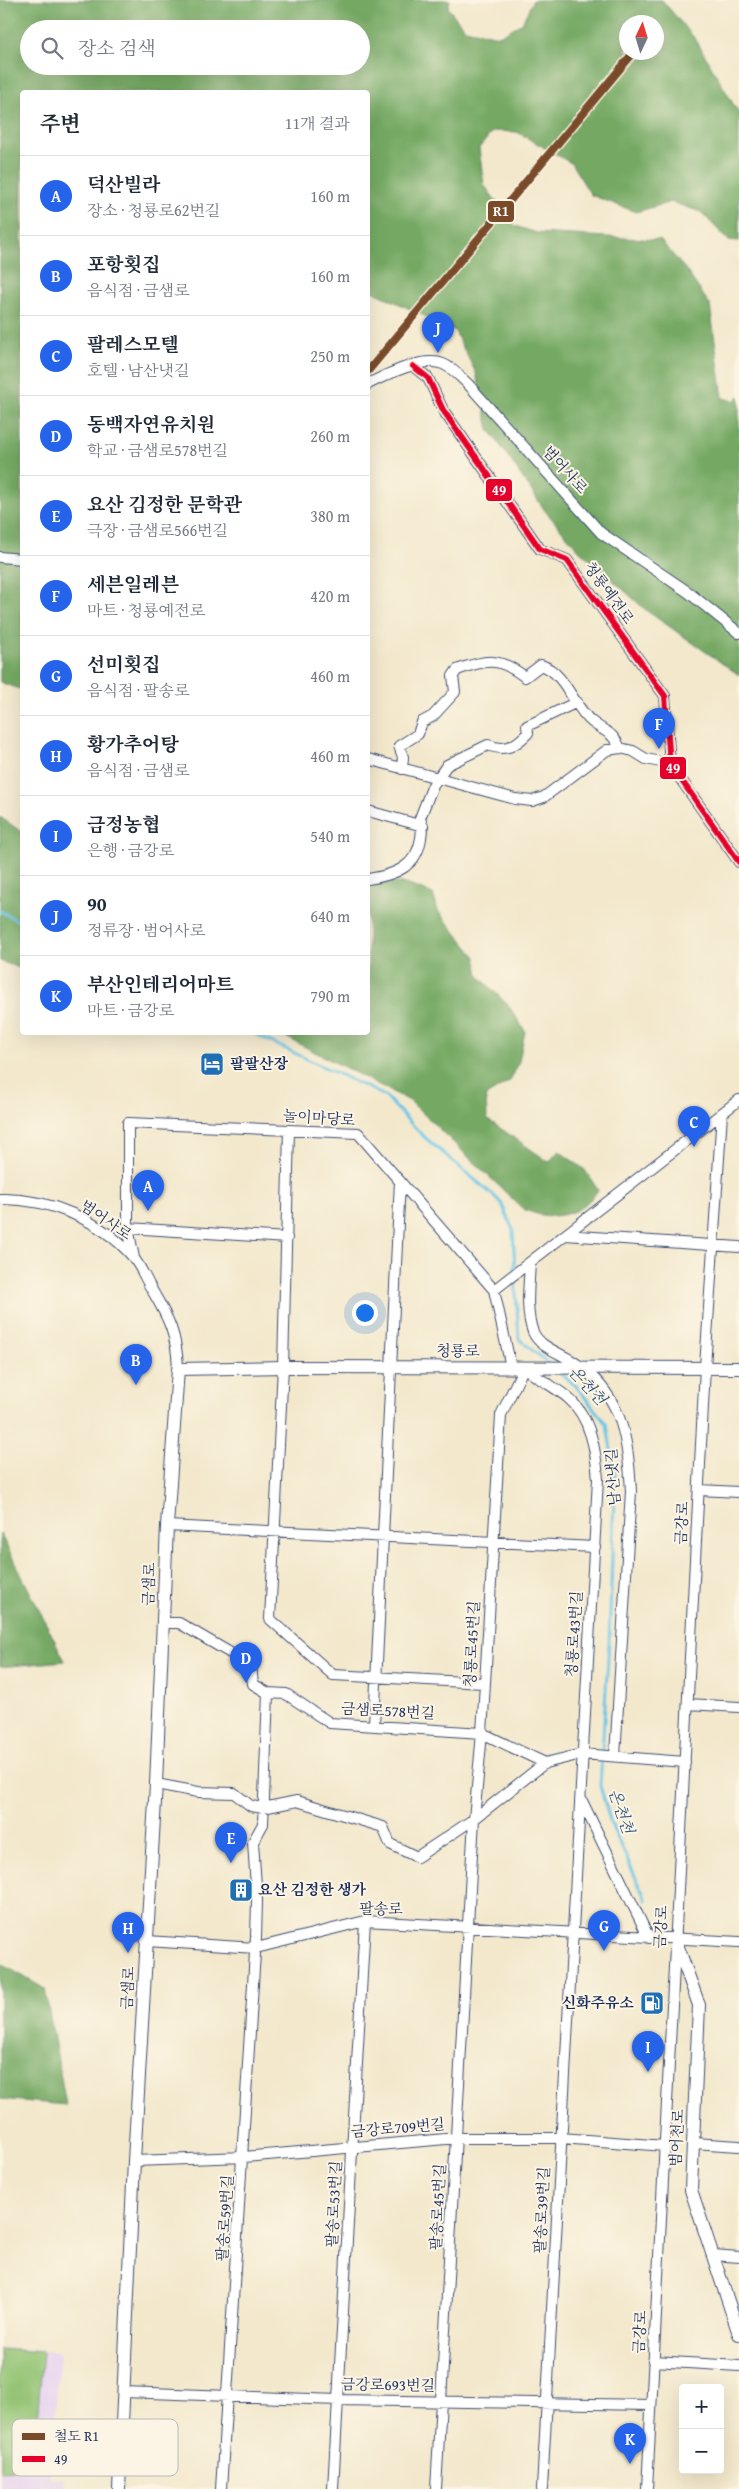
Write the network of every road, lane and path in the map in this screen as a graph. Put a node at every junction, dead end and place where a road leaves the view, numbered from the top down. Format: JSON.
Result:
{"nodes":[{"id":1,"x":413,"y":366,"type":"junction"},
{"id":2,"x":370,"y":383,"type":"edge"},
{"id":3,"x":0,"y":557,"type":"edge"},
{"id":4,"x":20,"y":559,"type":"edge"},
{"id":5,"x":739,"y":633,"type":"edge"},
{"id":6,"x":576,"y":702,"type":"junction"},
{"id":7,"x":620,"y":748,"type":"junction"},
{"id":8,"x":370,"y":760,"type":"edge"},
{"id":9,"x":670,"y":764,"type":"junction"},
{"id":10,"x":402,"y":769,"type":"junction"},
{"id":11,"x":437,"y":778,"type":"junction"},
{"id":12,"x":370,"y":812,"type":"edge"},
{"id":13,"x":422,"y":826,"type":"junction"},
{"id":14,"x":739,"y":862,"type":"edge"},
{"id":15,"x":370,"y":878,"type":"edge"},
{"id":16,"x":739,"y":1100,"type":"edge"},
{"id":17,"x":722,"y":1113,"type":"junction"},
{"id":18,"x":289,"y":1130,"type":"junction"},
{"id":19,"x":400,"y":1181,"type":"junction"},
{"id":20,"x":0,"y":1199,"type":"edge"},
{"id":21,"x":128,"y":1228,"type":"junction"},
{"id":22,"x":565,"y":1235,"type":"junction"},
{"id":23,"x":286,"y":1238,"type":"junction"},
{"id":24,"x":713,"y":1245,"type":"junction"},
{"id":25,"x":739,"y":1247,"type":"edge"},
{"id":26,"x":134,"y":1258,"type":"junction"},
{"id":27,"x":530,"y":1263,"type":"junction"},
{"id":28,"x":494,"y":1290,"type":"junction"},
{"id":29,"x":283,"y":1367,"type":"junction"},
{"id":30,"x":389,"y":1367,"type":"junction"},
{"id":31,"x":510,"y":1367,"type":"junction"},
{"id":32,"x":524,"y":1367,"type":"junction"},
{"id":33,"x":581,"y":1367,"type":"junction"},
{"id":34,"x":705,"y":1367,"type":"junction"},
{"id":35,"x":739,"y":1368,"type":"edge"},
{"id":36,"x":178,"y":1369,"type":"junction"},
{"id":37,"x":699,"y":1490,"type":"junction"},
{"id":38,"x":739,"y":1492,"type":"edge"},
{"id":39,"x":167,"y":1526,"type":"junction"},
{"id":40,"x":275,"y":1532,"type":"junction"},
{"id":41,"x":381,"y":1537,"type":"junction"},
{"id":42,"x":492,"y":1542,"type":"junction"},
{"id":43,"x":595,"y":1548,"type":"junction"},
{"id":44,"x":163,"y":1623,"type":"junction"},
{"id":45,"x":376,"y":1678,"type":"junction"},
{"id":46,"x":484,"y":1684,"type":"junction"},
{"id":47,"x":268,"y":1693,"type":"junction"},
{"id":48,"x":688,"y":1704,"type":"junction"},
{"id":49,"x":739,"y":1707,"type":"edge"},
{"id":50,"x":374,"y":1725,"type":"junction"},
{"id":51,"x":482,"y":1733,"type":"junction"},
{"id":52,"x":587,"y":1754,"type":"junction"},
{"id":53,"x":613,"y":1756,"type":"junction"},
{"id":54,"x":685,"y":1762,"type":"junction"},
{"id":55,"x":545,"y":1764,"type":"junction"},
{"id":56,"x":156,"y":1784,"type":"junction"},
{"id":57,"x":580,"y":1797,"type":"junction"},
{"id":58,"x":263,"y":1808,"type":"junction"},
{"id":59,"x":474,"y":1819,"type":"junction"},
{"id":60,"x":365,"y":1921,"type":"junction"},
{"id":61,"x":468,"y":1927,"type":"junction"},
{"id":62,"x":572,"y":1933,"type":"junction"},
{"id":63,"x":649,"y":1938,"type":"junction"},
{"id":64,"x":676,"y":1939,"type":"junction"},
{"id":65,"x":147,"y":1941,"type":"junction"},
{"id":66,"x":739,"y":1942,"type":"edge"},
{"id":67,"x":256,"y":1948,"type":"junction"},
{"id":68,"x":457,"y":2138,"type":"junction"},
{"id":69,"x":561,"y":2138,"type":"junction"},
{"id":70,"x":694,"y":2143,"type":"junction"},
{"id":71,"x":665,"y":2146,"type":"junction"},
{"id":72,"x":739,"y":2146,"type":"edge"},
{"id":73,"x":353,"y":2147,"type":"junction"},
{"id":74,"x":244,"y":2157,"type":"junction"},
{"id":75,"x":134,"y":2161,"type":"junction"},
{"id":76,"x":713,"y":2255,"type":"junction"},
{"id":77,"x":739,"y":2256,"type":"edge"},
{"id":78,"x":739,"y":2334,"type":"edge"},
{"id":79,"x":654,"y":2362,"type":"junction"},
{"id":80,"x":739,"y":2366,"type":"edge"},
{"id":81,"x":124,"y":2392,"type":"junction"},
{"id":82,"x":227,"y":2396,"type":"junction"},
{"id":83,"x":338,"y":2400,"type":"junction"},
{"id":84,"x":441,"y":2401,"type":"junction"},
{"id":85,"x":545,"y":2402,"type":"junction"},
{"id":86,"x":651,"y":2405,"type":"junction"},
{"id":87,"x":123,"y":2419,"type":"edge"},
{"id":88,"x":120,"y":2476,"type":"edge"},
{"id":89,"x":119,"y":2489,"type":"edge"},
{"id":90,"x":220,"y":2489,"type":"edge"},
{"id":91,"x":333,"y":2489,"type":"edge"},
{"id":92,"x":436,"y":2489,"type":"edge"},
{"id":93,"x":542,"y":2489,"type":"edge"},
{"id":94,"x":647,"y":2489,"type":"edge"}],
"edges":[{"from":1,"to":2,"type":"street","name":"범어사로"},
{"from":1,"to":5,"type":"street","name":"범어사로"},
{"from":1,"to":9,"type":"street","name":"청룡예전로"},
{"from":3,"to":4,"type":"street"},
{"from":6,"to":7,"type":"street"},
{"from":6,"to":10,"type":"street"},
{"from":6,"to":11,"type":"street"},
{"from":7,"to":9,"type":"street"},
{"from":7,"to":11,"type":"street"},
{"from":8,"to":10,"type":"street"},
{"from":9,"to":14,"type":"street"},
{"from":10,"to":11,"type":"street"},
{"from":11,"to":13,"type":"street"},
{"from":12,"to":13,"type":"street"},
{"from":13,"to":15,"type":"street"},
{"from":16,"to":17,"type":"street"},
{"from":17,"to":22,"type":"street"},
{"from":17,"to":24,"type":"street","name":"금강로"},
{"from":18,"to":19,"type":"street","name":"놀이마당로"},
{"from":18,"to":21,"type":"street","name":"놀이마당로"},
{"from":18,"to":23,"type":"street"},
{"from":19,"to":28,"type":"street","name":"놀이마당로"},
{"from":19,"to":30,"type":"street"},
{"from":20,"to":26,"type":"street","name":"범어사로"},
{"from":21,"to":23,"type":"street"},
{"from":21,"to":26,"type":"street","name":"놀이마당로"},
{"from":22,"to":24,"type":"street"},
{"from":22,"to":27,"type":"street"},
{"from":23,"to":29,"type":"street"},
{"from":24,"to":25,"type":"street"},
{"from":24,"to":34,"type":"street","name":"금강로"},
{"from":26,"to":36,"type":"street","name":"범어사로"},
{"from":27,"to":28,"type":"street"},
{"from":27,"to":33,"type":"street","name":"남산냇길"},
{"from":28,"to":31,"type":"street","name":"놀이마당로"},
{"from":29,"to":30,"type":"main road","name":"청룡로"},
{"from":29,"to":36,"type":"main road","name":"청룡로"},
{"from":29,"to":40,"type":"street"},
{"from":30,"to":31,"type":"main road","name":"청룡로"},
{"from":30,"to":41,"type":"street"},
{"from":31,"to":32,"type":"main road","name":"청룡로"},
{"from":32,"to":33,"type":"main road","name":"청룡로"},
{"from":32,"to":42,"type":"street","name":"청룡로45번길"},
{"from":32,"to":43,"type":"street","name":"청룡로43번길"},
{"from":33,"to":34,"type":"main road","name":"청룡로"},
{"from":33,"to":53,"type":"street","name":"남산냇길"},
{"from":34,"to":35,"type":"main road","name":"청룡로"},
{"from":34,"to":37,"type":"street","name":"금강로"},
{"from":36,"to":39,"type":"main road","name":"금샘로"},
{"from":37,"to":38,"type":"street"},
{"from":37,"to":48,"type":"street","name":"금강로"},
{"from":39,"to":40,"type":"street"},
{"from":39,"to":44,"type":"main road","name":"금샘로"},
{"from":40,"to":41,"type":"street"},
{"from":40,"to":45,"type":"street"},
{"from":41,"to":42,"type":"street"},
{"from":41,"to":45,"type":"street"},
{"from":42,"to":43,"type":"street"},
{"from":42,"to":46,"type":"street","name":"청룡로45번길"},
{"from":43,"to":52,"type":"street","name":"청룡로43번길"},
{"from":44,"to":47,"type":"street"},
{"from":44,"to":56,"type":"main road","name":"금샘로"},
{"from":45,"to":46,"type":"street"},
{"from":45,"to":50,"type":"street"},
{"from":46,"to":51,"type":"street","name":"청룡로45번길"},
{"from":47,"to":50,"type":"street","name":"금샘로578번길"},
{"from":47,"to":58,"type":"street","name":"팔송로59번길"},
{"from":48,"to":49,"type":"street"},
{"from":48,"to":54,"type":"street","name":"금강로"},
{"from":50,"to":51,"type":"street","name":"금샘로578번길"},
{"from":51,"to":55,"type":"street","name":"금샘로578번길"},
{"from":51,"to":59,"type":"street","name":"청룡로45번길"},
{"from":52,"to":53,"type":"street"},
{"from":52,"to":55,"type":"street"},
{"from":52,"to":57,"type":"street","name":"청룡로43번길"},
{"from":53,"to":54,"type":"street"},
{"from":54,"to":64,"type":"street","name":"금강로"},
{"from":55,"to":59,"type":"street"},
{"from":56,"to":58,"type":"street"},
{"from":56,"to":65,"type":"main road","name":"금샘로"},
{"from":57,"to":62,"type":"street","name":"청룡로43번길"},
{"from":57,"to":63,"type":"street"},
{"from":58,"to":59,"type":"street"},
{"from":58,"to":67,"type":"street","name":"팔송로59번길"},
{"from":59,"to":61,"type":"street","name":"청룡로45번길"},
{"from":60,"to":61,"type":"street","name":"팔송로"},
{"from":60,"to":67,"type":"street","name":"팔송로"},
{"from":60,"to":73,"type":"street","name":"팔송로53번길"},
{"from":61,"to":62,"type":"street","name":"팔송로"},
{"from":61,"to":68,"type":"street","name":"팔송로45번길"},
{"from":62,"to":63,"type":"street","name":"팔송로"},
{"from":62,"to":69,"type":"street","name":"팔송로39번길"},
{"from":63,"to":64,"type":"street","name":"팔송로"},
{"from":64,"to":66,"type":"street","name":"팔송로"},
{"from":64,"to":70,"type":"main road","name":"범어천로"},
{"from":64,"to":71,"type":"street","name":"금강로"},
{"from":65,"to":67,"type":"street","name":"팔송로"},
{"from":65,"to":75,"type":"main road","name":"금샘로"},
{"from":67,"to":74,"type":"street","name":"팔송로59번길"},
{"from":68,"to":69,"type":"street","name":"금강로709번길"},
{"from":68,"to":73,"type":"street","name":"금강로709번길"},
{"from":68,"to":84,"type":"street","name":"팔송로45번길"},
{"from":69,"to":71,"type":"street","name":"금강로709번길"},
{"from":69,"to":85,"type":"street","name":"팔송로39번길"},
{"from":70,"to":72,"type":"street"},
{"from":70,"to":76,"type":"main road","name":"범어천로"},
{"from":71,"to":79,"type":"street","name":"금강로"},
{"from":73,"to":74,"type":"street","name":"금강로709번길"},
{"from":73,"to":83,"type":"street","name":"팔송로53번길"},
{"from":74,"to":75,"type":"street","name":"금강로709번길"},
{"from":74,"to":82,"type":"street","name":"팔송로59번길"},
{"from":75,"to":81,"type":"main road","name":"금샘로"},
{"from":76,"to":77,"type":"street"},
{"from":76,"to":78,"type":"main road","name":"범어천로"},
{"from":79,"to":80,"type":"street"},
{"from":79,"to":86,"type":"street","name":"금강로"},
{"from":81,"to":82,"type":"street","name":"금강로693번길"},
{"from":81,"to":87,"type":"main road","name":"금샘로"},
{"from":82,"to":83,"type":"street","name":"금강로693번길"},
{"from":82,"to":90,"type":"street","name":"팔송로59번길"},
{"from":83,"to":84,"type":"street","name":"금강로693번길"},
{"from":83,"to":91,"type":"street","name":"팔송로53번길"},
{"from":84,"to":85,"type":"street","name":"금강로693번길"},
{"from":84,"to":92,"type":"street","name":"팔송로45번길"},
{"from":85,"to":86,"type":"street","name":"금강로693번길"},
{"from":85,"to":93,"type":"street","name":"팔송로39번길"},
{"from":86,"to":94,"type":"street","name":"금강로"},
{"from":88,"to":89,"type":"main road","name":"금샘로"}]}
